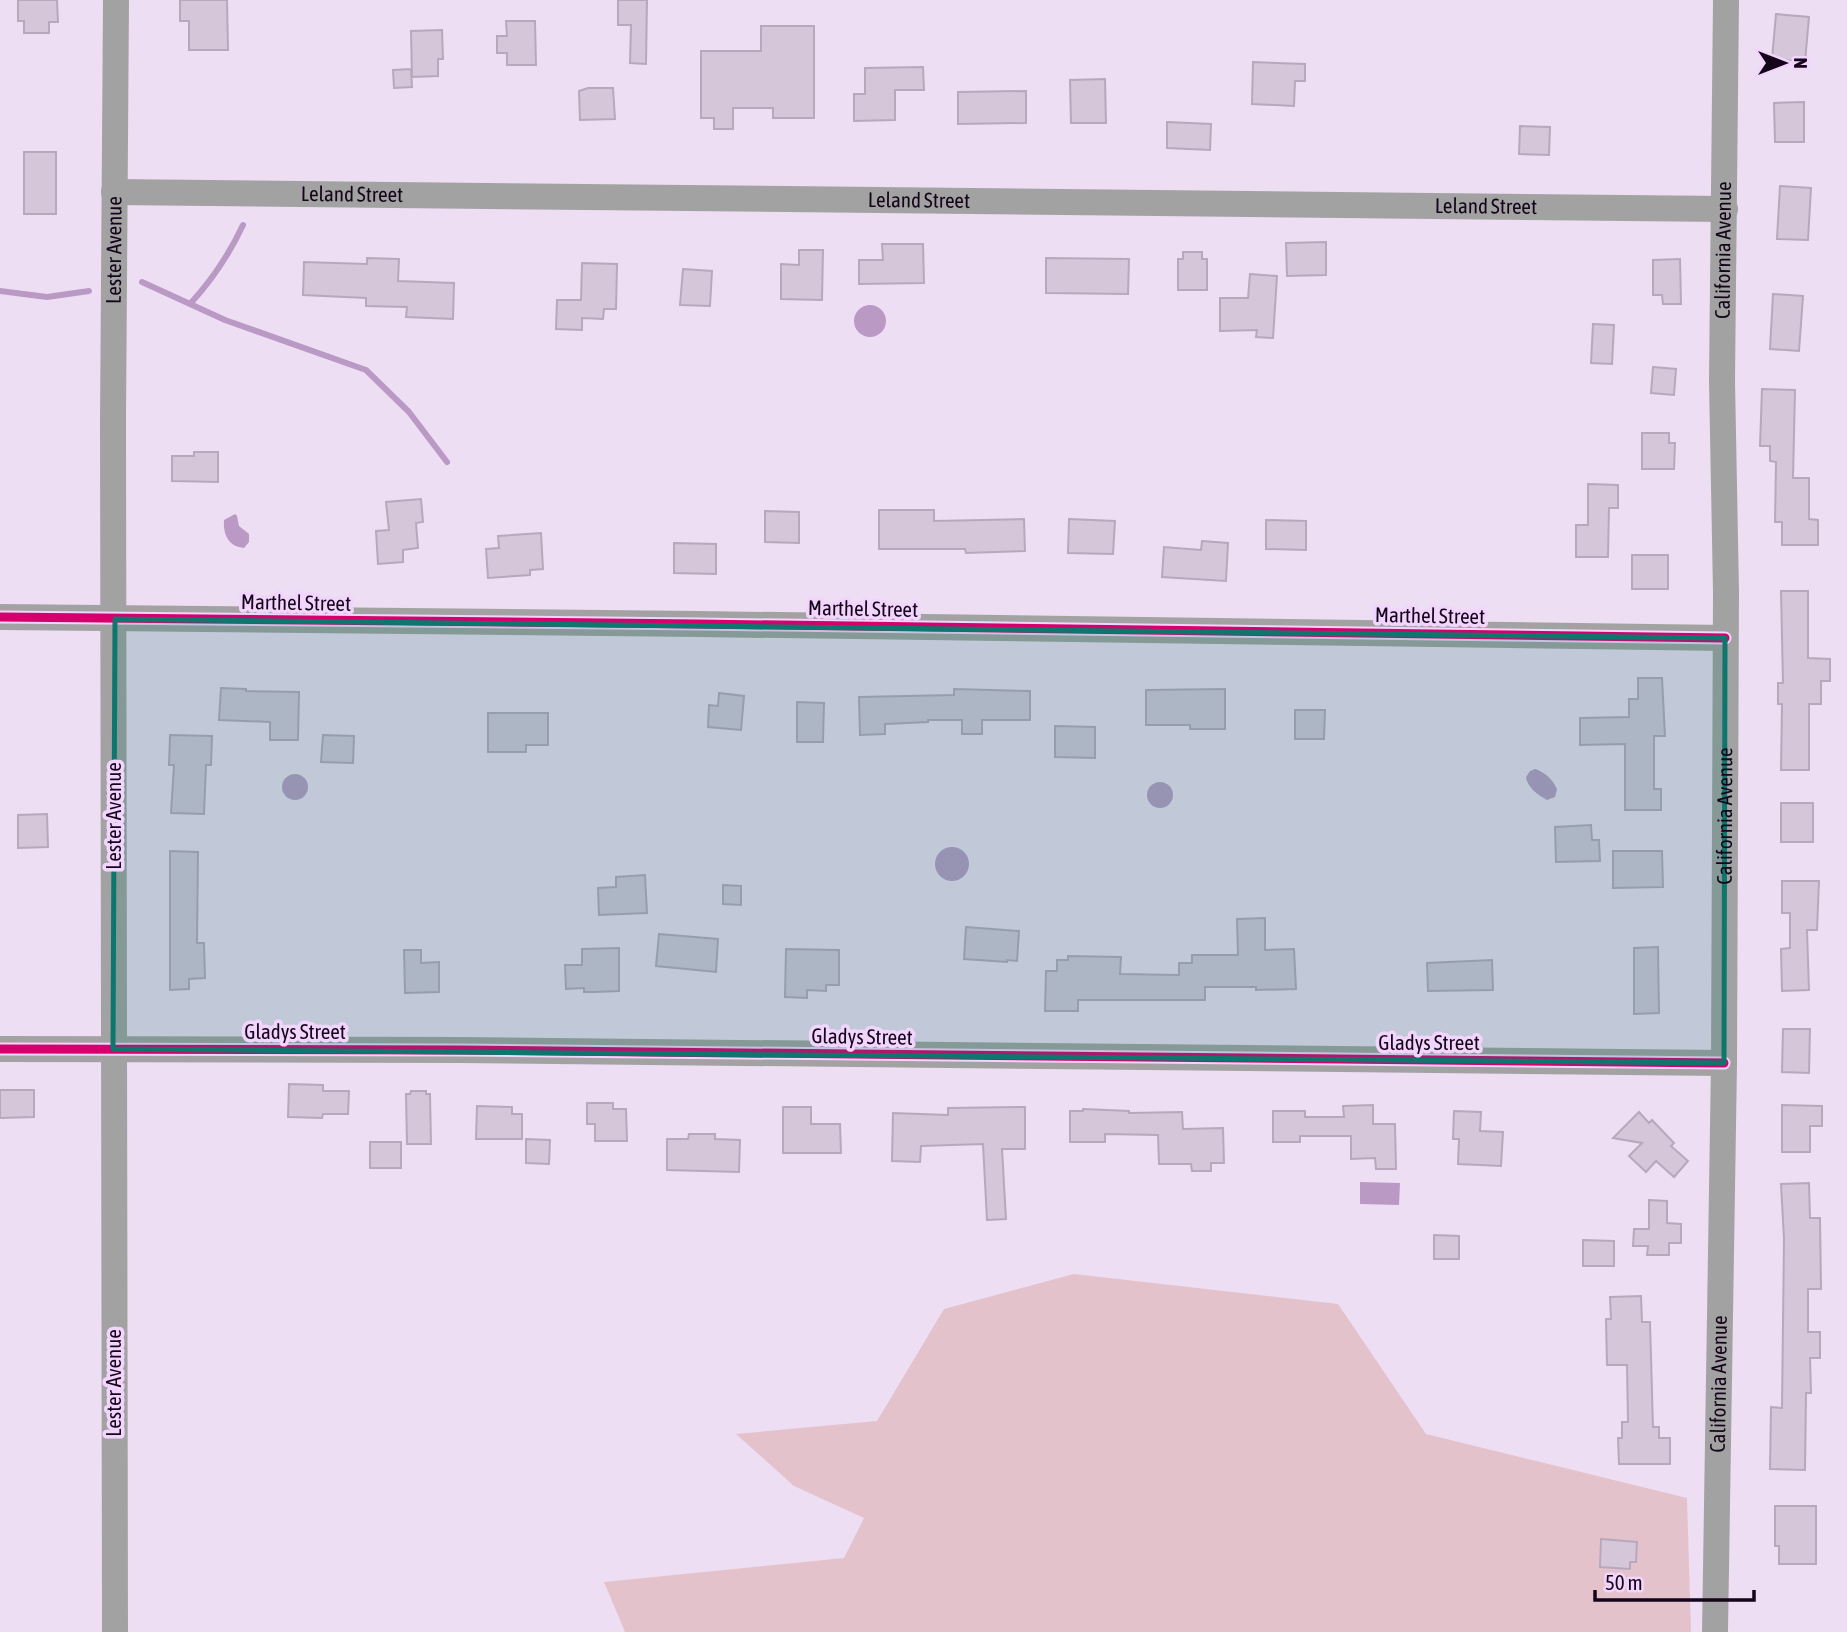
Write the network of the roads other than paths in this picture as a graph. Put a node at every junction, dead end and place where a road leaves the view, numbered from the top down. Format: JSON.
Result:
{"nodes":[{"id":1,"x":116,"y":0,"type":"edge"},
{"id":2,"x":1726,"y":0,"type":"edge"},
{"id":3,"x":114,"y":192,"type":"junction"},
{"id":4,"x":1725,"y":209,"type":"junction"},
{"id":5,"x":0,"y":617,"type":"edge"},
{"id":6,"x":115,"y":619,"type":"junction"},
{"id":7,"x":1725,"y":638,"type":"junction"},
{"id":8,"x":0,"y":1049,"type":"edge"},
{"id":9,"x":113,"y":1049,"type":"junction"},
{"id":10,"x":1724,"y":1062,"type":"junction"},
{"id":11,"x":115,"y":1632,"type":"edge"},
{"id":12,"x":1715,"y":1632,"type":"edge"}],
"edges":[{"from":1,"to":3,"type":"street","name":"Lester Avenue"},
{"from":2,"to":4,"type":"street","name":"California Avenue"},
{"from":3,"to":4,"type":"street","name":"Leland Street"},
{"from":3,"to":6,"type":"street","name":"Lester Avenue"},
{"from":4,"to":7,"type":"street","name":"California Avenue"},
{"from":5,"to":6,"type":"street","name":"Marthel Street"},
{"from":6,"to":7,"type":"street","name":"Marthel Street"},
{"from":6,"to":9,"type":"street","name":"Lester Avenue"},
{"from":7,"to":10,"type":"street","name":"California Avenue"},
{"from":8,"to":9,"type":"street","name":"Gladys Street"},
{"from":9,"to":10,"type":"street","name":"Gladys Street"},
{"from":9,"to":11,"type":"street","name":"Lester Avenue"},
{"from":10,"to":12,"type":"street","name":"California Avenue"}]}
